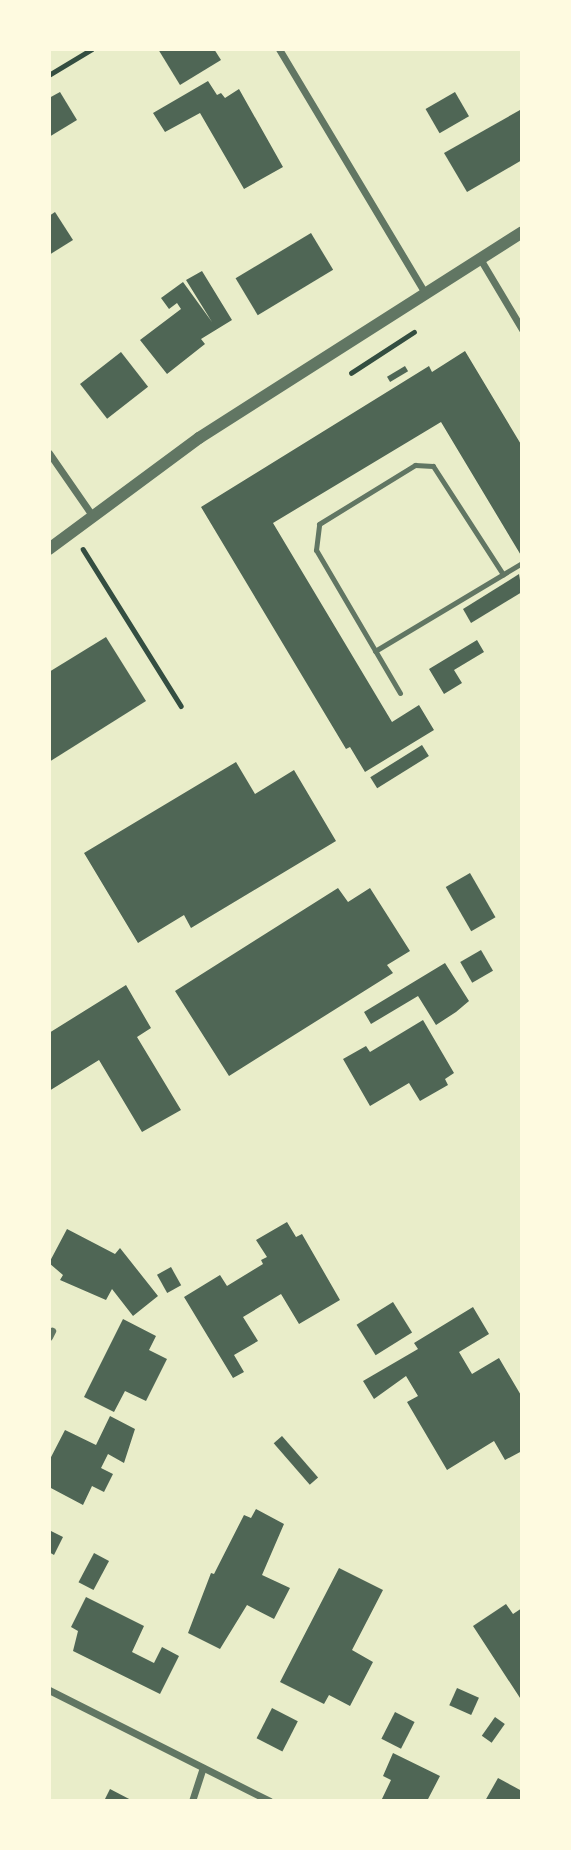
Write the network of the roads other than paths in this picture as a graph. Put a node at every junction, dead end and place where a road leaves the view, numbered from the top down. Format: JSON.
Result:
{"nodes":[{"id":1,"x":279,"y":49,"type":"edge"},
{"id":2,"x":522,"y":232,"type":"edge"},
{"id":3,"x":479,"y":257,"type":"junction"},
{"id":4,"x":424,"y":291,"type":"junction"},
{"id":5,"x":522,"y":328,"type":"edge"},
{"id":6,"x":49,"y":453,"type":"edge"},
{"id":7,"x":92,"y":515,"type":"junction"},
{"id":8,"x":49,"y":550,"type":"edge"},
{"id":9,"x":522,"y":563,"type":"edge"},
{"id":10,"x":503,"y":574,"type":"junction"},
{"id":11,"x":375,"y":651,"type":"junction"},
{"id":12,"x":400,"y":693,"type":"dead end"},
{"id":13,"x":49,"y":1690,"type":"edge"},
{"id":14,"x":204,"y":1768,"type":"junction"},
{"id":15,"x":192,"y":1801,"type":"edge"},
{"id":16,"x":270,"y":1801,"type":"edge"}],
"edges":[{"from":1,"to":4,"type":"street"},
{"from":2,"to":3,"type":"street"},
{"from":3,"to":4,"type":"street"},
{"from":3,"to":5,"type":"street"},
{"from":4,"to":7,"type":"street"},
{"from":6,"to":7,"type":"street"},
{"from":7,"to":8,"type":"street"},
{"from":9,"to":10,"type":"lane"},
{"from":10,"to":11,"type":"lane"},
{"from":10,"to":11,"type":"lane"},
{"from":11,"to":12,"type":"lane"},
{"from":13,"to":14,"type":"street"},
{"from":14,"to":15,"type":"street"},
{"from":14,"to":16,"type":"street"}]}
